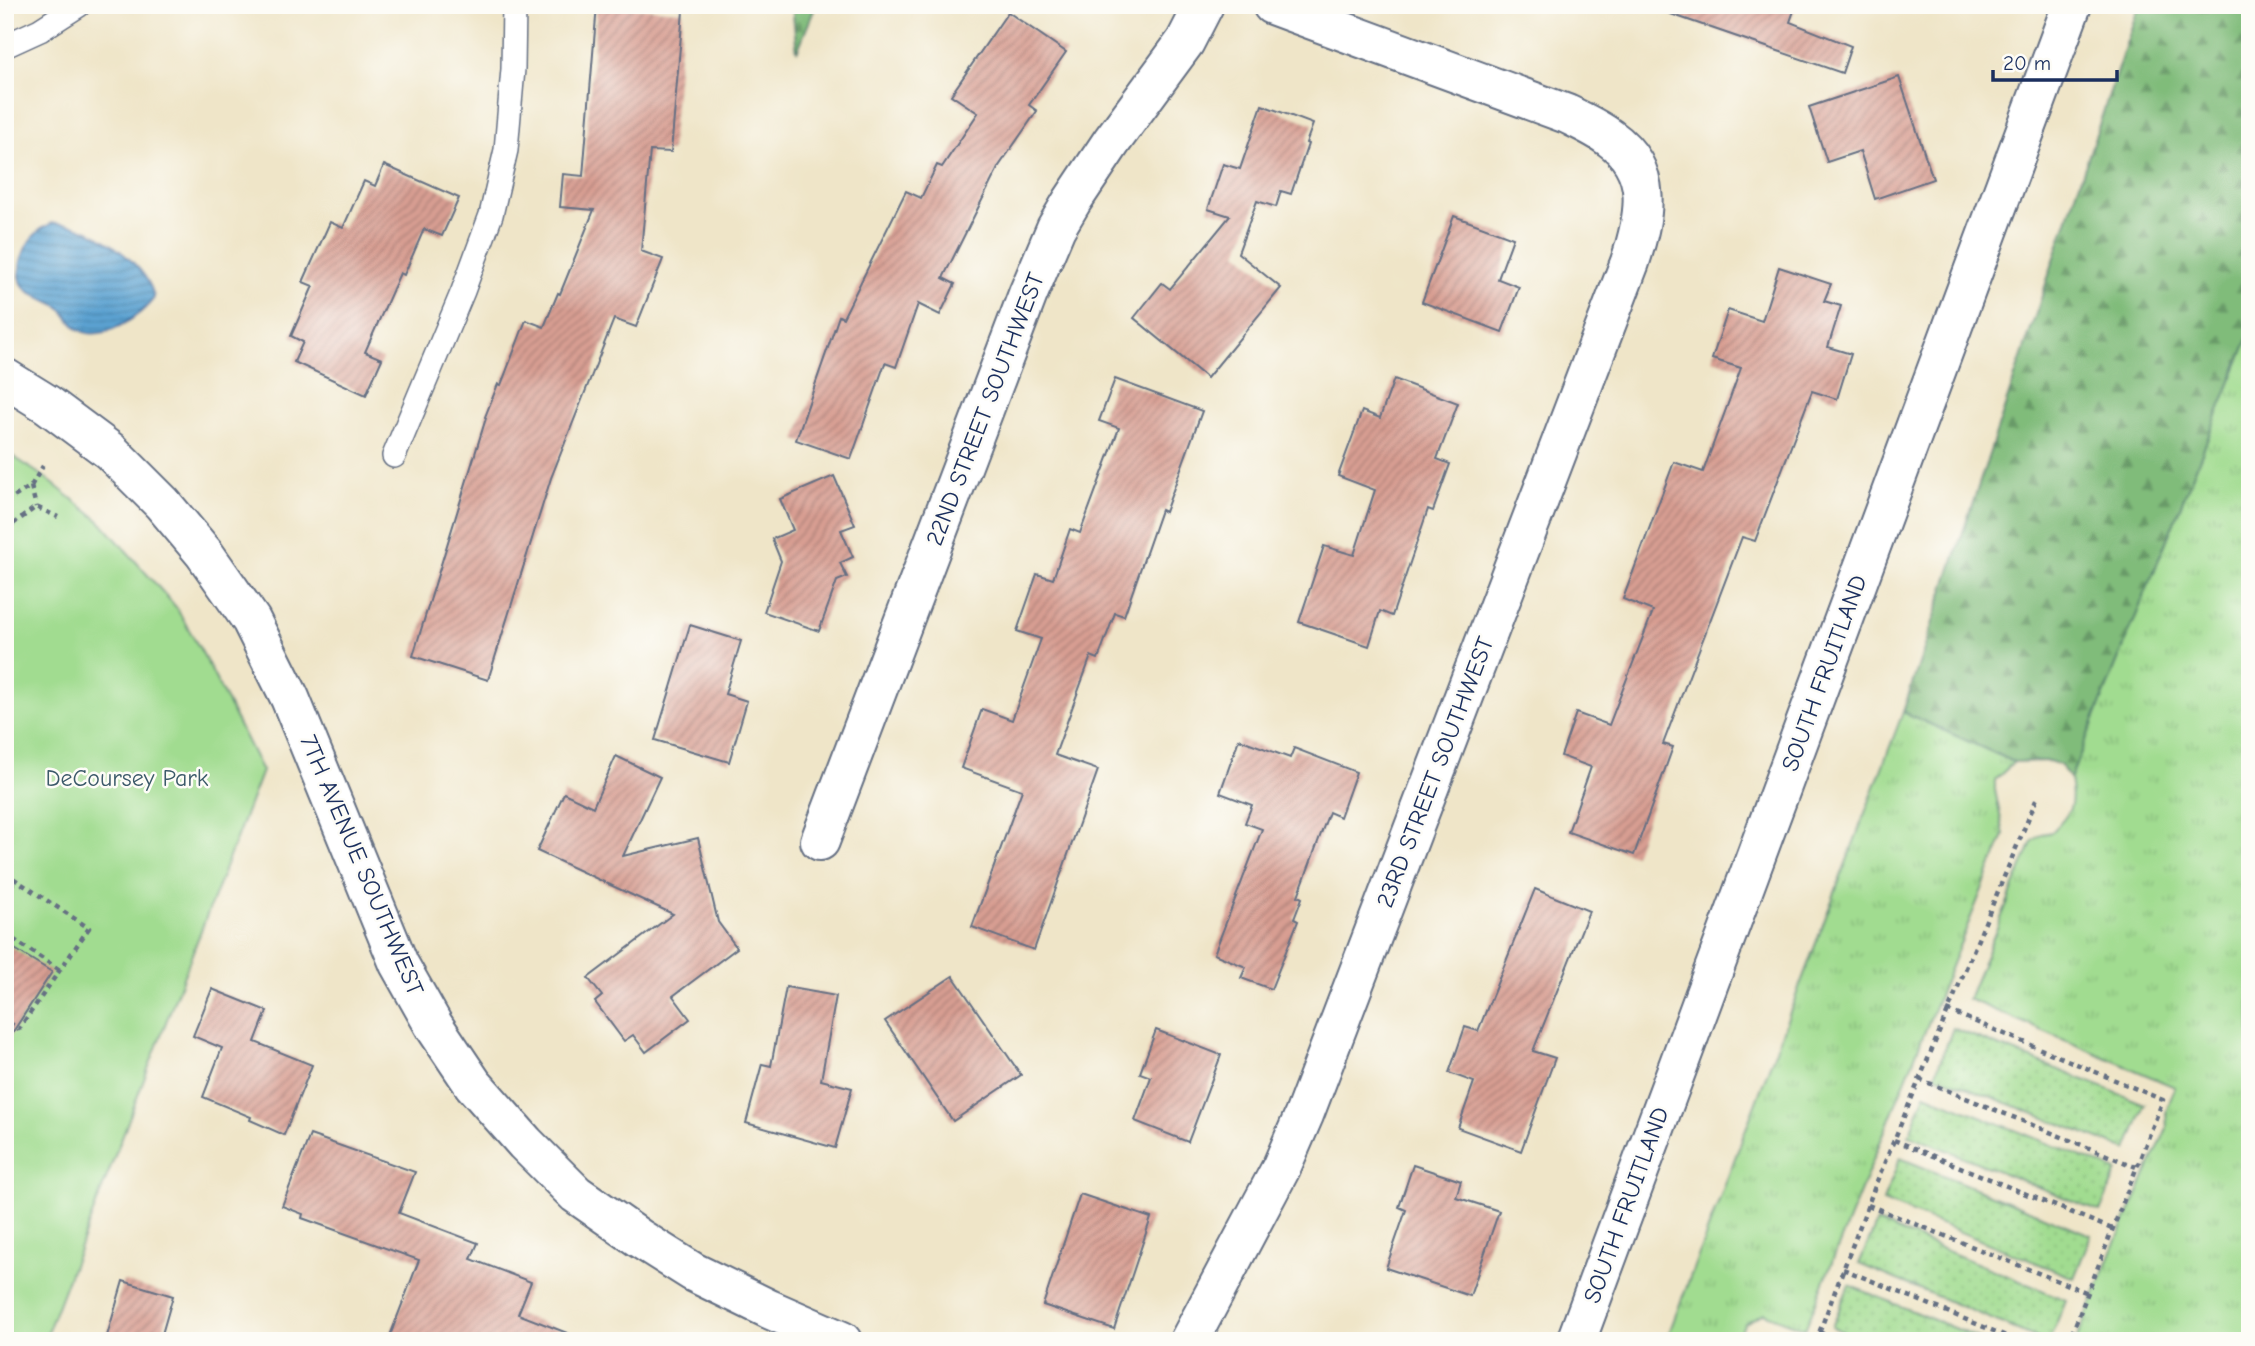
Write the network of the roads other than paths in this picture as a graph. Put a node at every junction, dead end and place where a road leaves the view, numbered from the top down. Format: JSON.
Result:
{"nodes":[{"id":1,"x":79,"y":5,"type":"edge"},
{"id":2,"x":514,"y":5,"type":"edge"},
{"id":3,"x":1204,"y":5,"type":"edge"},
{"id":4,"x":1272,"y":5,"type":"edge"},
{"id":5,"x":2072,"y":5,"type":"edge"},
{"id":6,"x":5,"y":46,"type":"edge"},
{"id":7,"x":5,"y":377,"type":"edge"},
{"id":8,"x":394,"y":456,"type":"dead end"},
{"id":9,"x":820,"y":841,"type":"dead end"},
{"id":10,"x":842,"y":1341,"type":"edge"},
{"id":11,"x":1189,"y":1341,"type":"edge"},
{"id":12,"x":1576,"y":1341,"type":"edge"}],
"edges":[{"from":1,"to":6,"type":"lane"},
{"from":2,"to":8,"type":"lane"},
{"from":3,"to":9,"type":"street","name":"22ND STREET SOUTHWEST"},
{"from":4,"to":11,"type":"street","name":"23RD STREET SOUTHWEST"},
{"from":5,"to":12,"type":"street","name":"SOUTH FRUITLAND"},
{"from":7,"to":10,"type":"street","name":"7TH AVENUE SOUTHWEST"}]}
